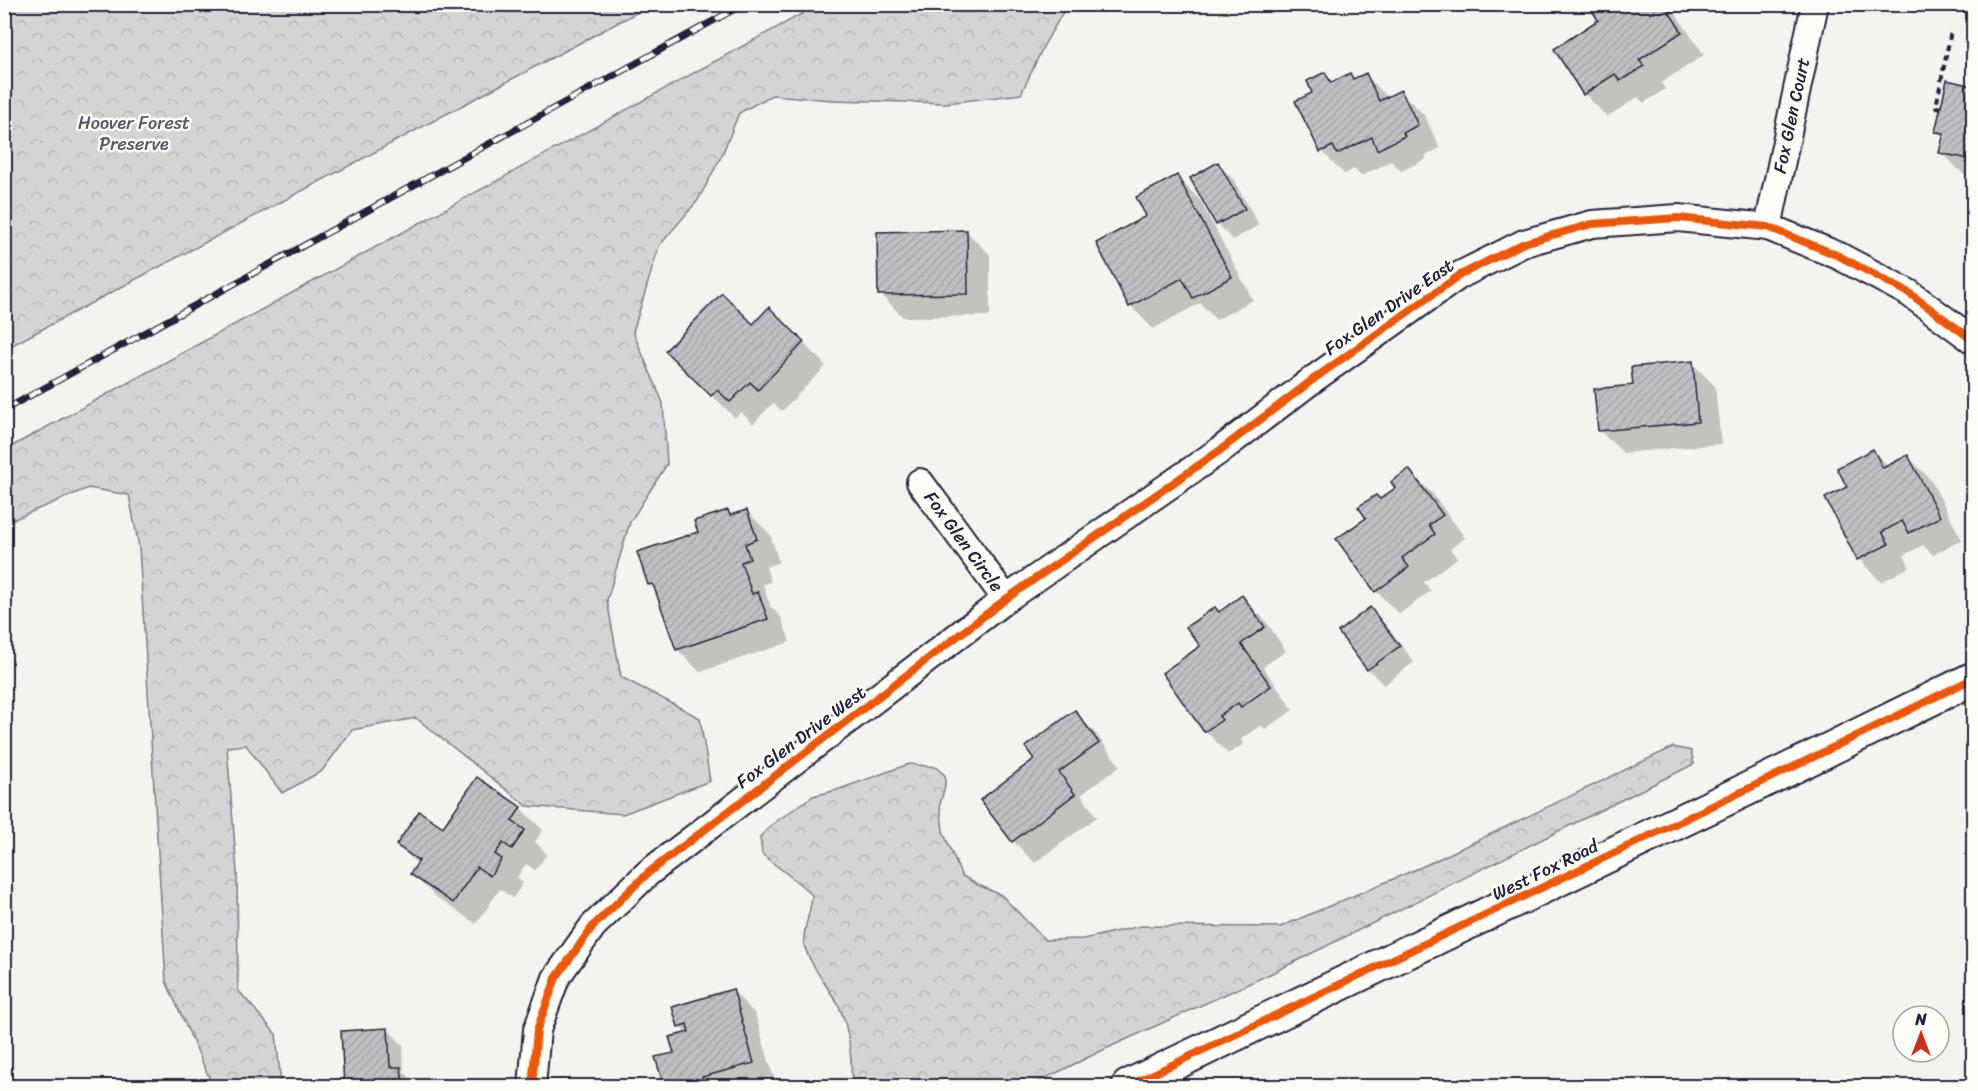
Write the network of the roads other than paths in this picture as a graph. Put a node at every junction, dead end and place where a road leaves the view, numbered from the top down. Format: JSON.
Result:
{"nodes":[{"id":1,"x":1815,"y":4,"type":"edge"},
{"id":2,"x":1767,"y":227,"type":"junction"},
{"id":3,"x":1974,"y":341,"type":"edge"},
{"id":4,"x":1179,"y":480,"type":"joint"},
{"id":5,"x":920,"y":482,"type":"dead end"},
{"id":6,"x":1006,"y":600,"type":"junction"},
{"id":7,"x":1974,"y":678,"type":"edge"},
{"id":8,"x":532,"y":1086,"type":"edge"},
{"id":9,"x":1128,"y":1086,"type":"edge"}],
"edges":[{"from":1,"to":2,"type":"street","name":"Fox Glen Court"},
{"from":2,"to":3,"type":"street","name":"Fox Glen Drive East"},
{"from":2,"to":4,"type":"street","name":"Fox Glen Drive East"},
{"from":4,"to":6,"type":"street","name":"Fox Glen Drive West"},
{"from":5,"to":6,"type":"street","name":"Fox Glen Circle"},
{"from":6,"to":8,"type":"street","name":"Fox Glen Drive West"},
{"from":7,"to":9,"type":"street","name":"West Fox Road"}]}
